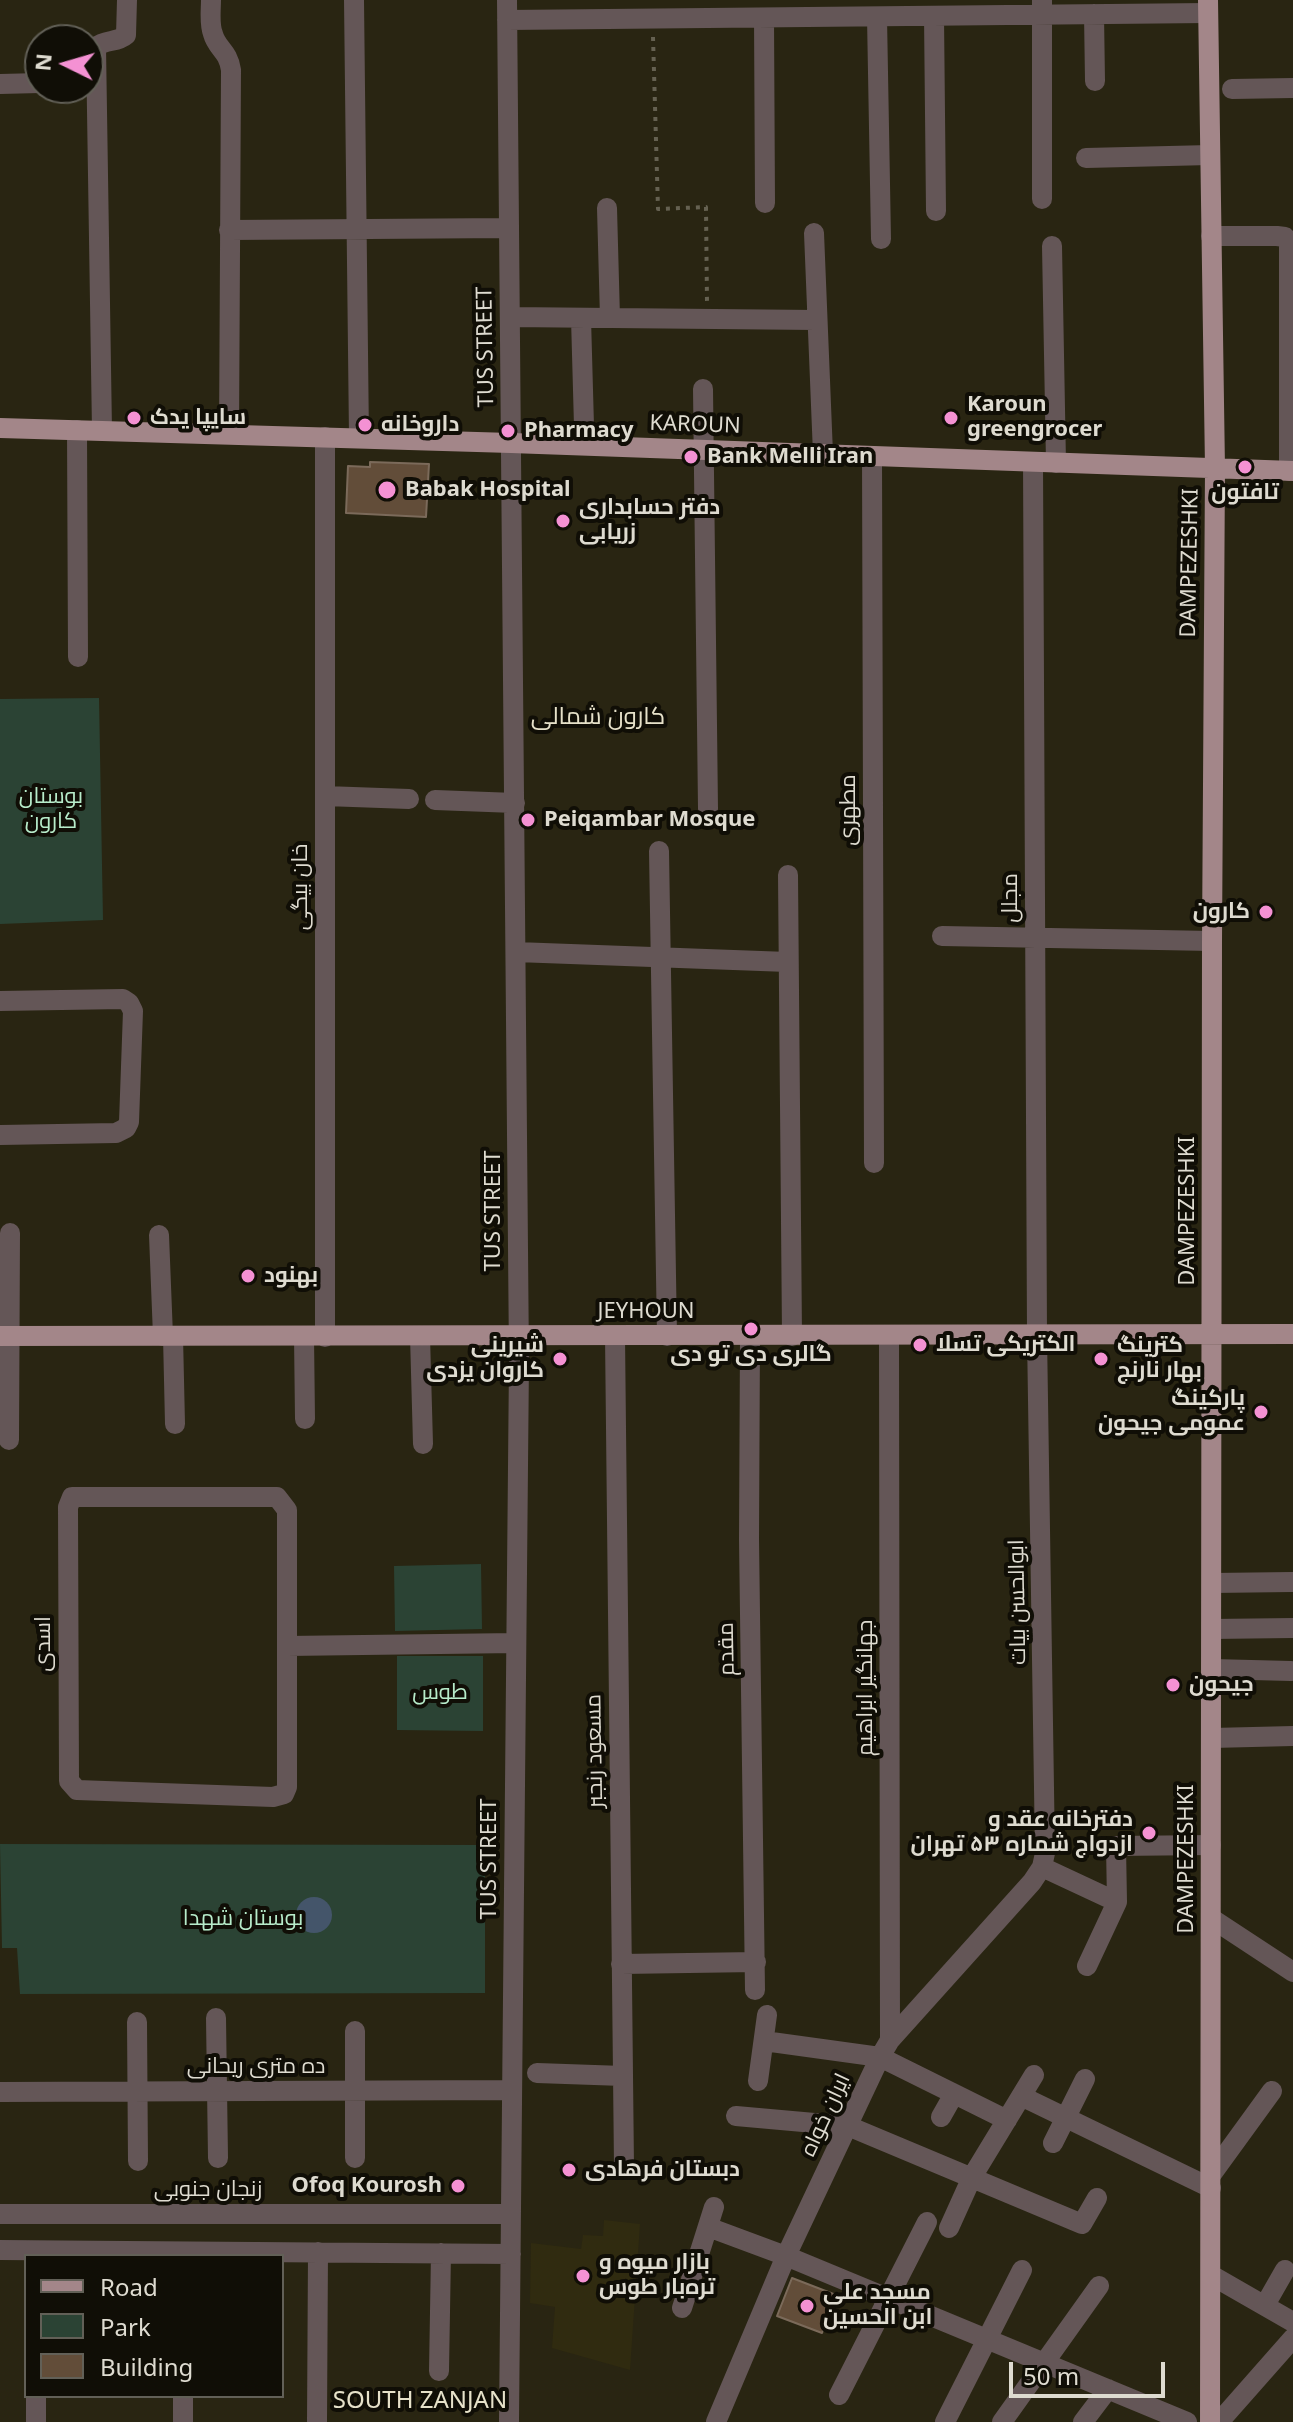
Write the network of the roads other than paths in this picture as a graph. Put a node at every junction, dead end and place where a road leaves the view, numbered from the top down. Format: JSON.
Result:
{"nodes":[{"id":1,"x":127,"y":0,"type":"edge"},
{"id":2,"x":211,"y":0,"type":"edge"},
{"id":3,"x":354,"y":0,"type":"edge"},
{"id":4,"x":1208,"y":7,"type":"edge"},
{"id":5,"x":817,"y":8,"type":"edge"},
{"id":6,"x":1042,"y":8,"type":"edge"},
{"id":7,"x":711,"y":9,"type":"edge"},
{"id":8,"x":507,"y":10,"type":"edge"},
{"id":9,"x":924,"y":11,"type":"edge"},
{"id":10,"x":1094,"y":14,"type":"junction"},
{"id":11,"x":877,"y":17,"type":"junction"},
{"id":12,"x":764,"y":18,"type":"junction"},
{"id":13,"x":104,"y":42,"type":"edge"},
{"id":14,"x":1095,"y":81,"type":"dead end"},
{"id":15,"x":24,"y":83,"type":"edge"},
{"id":16,"x":0,"y":84,"type":"edge"},
{"id":17,"x":1293,"y":88,"type":"edge"},
{"id":18,"x":1221,"y":89,"type":"junction"},
{"id":19,"x":93,"y":104,"type":"edge"},
{"id":20,"x":1210,"y":155,"type":"junction"},
{"id":21,"x":1086,"y":158,"type":"dead end"},
{"id":22,"x":1042,"y":199,"type":"dead end"},
{"id":23,"x":765,"y":203,"type":"dead end"},
{"id":24,"x":607,"y":208,"type":"dead end"},
{"id":25,"x":936,"y":211,"type":"dead end"},
{"id":26,"x":508,"y":228,"type":"junction"},
{"id":27,"x":356,"y":229,"type":"junction"},
{"id":28,"x":229,"y":230,"type":"junction"},
{"id":29,"x":814,"y":233,"type":"dead end"},
{"id":30,"x":1211,"y":236,"type":"junction"},
{"id":31,"x":881,"y":239,"type":"dead end"},
{"id":32,"x":1052,"y":246,"type":"dead end"},
{"id":33,"x":510,"y":317,"type":"junction"},
{"id":34,"x":581,"y":318,"type":"junction"},
{"id":35,"x":610,"y":318,"type":"junction"},
{"id":36,"x":816,"y":320,"type":"junction"},
{"id":37,"x":703,"y":389,"type":"dead end"},
{"id":38,"x":584,"y":426,"type":"dead end"},
{"id":39,"x":0,"y":428,"type":"edge"},
{"id":40,"x":77,"y":430,"type":"junction"},
{"id":41,"x":102,"y":431,"type":"junction"},
{"id":42,"x":229,"y":434,"type":"junction"},
{"id":43,"x":325,"y":437,"type":"junction"},
{"id":44,"x":359,"y":438,"type":"junction"},
{"id":45,"x":511,"y":443,"type":"junction"},
{"id":46,"x":702,"y":450,"type":"junction"},
{"id":47,"x":823,"y":454,"type":"junction"},
{"id":48,"x":872,"y":456,"type":"junction"},
{"id":49,"x":1033,"y":462,"type":"junction"},
{"id":50,"x":1056,"y":463,"type":"junction"},
{"id":51,"x":1215,"y":468,"type":"junction"},
{"id":52,"x":1291,"y":471,"type":"edge"},
{"id":53,"x":78,"y":657,"type":"dead end"},
{"id":54,"x":325,"y":796,"type":"junction"},
{"id":55,"x":409,"y":799,"type":"dead end"},
{"id":56,"x":435,"y":800,"type":"dead end"},
{"id":57,"x":515,"y":803,"type":"junction"},
{"id":58,"x":708,"y":809,"type":"dead end"},
{"id":59,"x":659,"y":851,"type":"dead end"},
{"id":60,"x":788,"y":875,"type":"dead end"},
{"id":61,"x":942,"y":936,"type":"dead end"},
{"id":62,"x":1035,"y":938,"type":"junction"},
{"id":63,"x":1212,"y":941,"type":"junction"},
{"id":64,"x":516,"y":952,"type":"junction"},
{"id":65,"x":661,"y":957,"type":"junction"},
{"id":66,"x":788,"y":962,"type":"junction"},
{"id":67,"x":0,"y":1001,"type":"edge"},
{"id":68,"x":0,"y":1135,"type":"edge"},
{"id":69,"x":874,"y":1163,"type":"dead end"},
{"id":70,"x":10,"y":1233,"type":"dead end"},
{"id":71,"x":159,"y":1235,"type":"dead end"},
{"id":72,"x":1293,"y":1334,"type":"edge"},
{"id":73,"x":889,"y":1335,"type":"junction"},
{"id":74,"x":1037,"y":1335,"type":"junction"},
{"id":75,"x":1212,"y":1335,"type":"junction"},
{"id":76,"x":5,"y":1336,"type":"edge"},
{"id":77,"x":168,"y":1336,"type":"junction"},
{"id":78,"x":304,"y":1336,"type":"junction"},
{"id":79,"x":420,"y":1336,"type":"junction"},
{"id":80,"x":615,"y":1336,"type":"junction"},
{"id":81,"x":667,"y":1336,"type":"junction"},
{"id":82,"x":750,"y":1336,"type":"junction"},
{"id":83,"x":792,"y":1336,"type":"junction"},
{"id":84,"x":325,"y":1337,"type":"junction"},
{"id":85,"x":519,"y":1337,"type":"junction"},
{"id":86,"x":305,"y":1419,"type":"dead end"},
{"id":87,"x":175,"y":1424,"type":"dead end"},
{"id":88,"x":9,"y":1440,"type":"dead end"},
{"id":89,"x":423,"y":1444,"type":"dead end"},
{"id":90,"x":1292,"y":1582,"type":"edge"},
{"id":91,"x":1212,"y":1583,"type":"junction"},
{"id":92,"x":1293,"y":1628,"type":"edge"},
{"id":93,"x":1212,"y":1629,"type":"junction"},
{"id":94,"x":516,"y":1643,"type":"junction"},
{"id":95,"x":287,"y":1646,"type":"junction"},
{"id":96,"x":1212,"y":1669,"type":"junction"},
{"id":97,"x":1291,"y":1671,"type":"edge"},
{"id":98,"x":1293,"y":1736,"type":"edge"},
{"id":99,"x":1212,"y":1738,"type":"junction"},
{"id":100,"x":1211,"y":1845,"type":"junction"},
{"id":101,"x":1042,"y":1867,"type":"junction"},
{"id":102,"x":1117,"y":1902,"type":"junction"},
{"id":103,"x":1211,"y":1918,"type":"junction"},
{"id":104,"x":756,"y":1962,"type":"junction"},
{"id":105,"x":621,"y":1964,"type":"junction"},
{"id":106,"x":1087,"y":1966,"type":"dead end"},
{"id":107,"x":1293,"y":1972,"type":"edge"},
{"id":108,"x":755,"y":1990,"type":"dead end"},
{"id":109,"x":767,"y":2015,"type":"dead end"},
{"id":110,"x":216,"y":2018,"type":"dead end"},
{"id":111,"x":137,"y":2022,"type":"dead end"},
{"id":112,"x":355,"y":2031,"type":"dead end"},
{"id":113,"x":764,"y":2041,"type":"junction"},
{"id":114,"x":885,"y":2048,"type":"junction"},
{"id":115,"x":537,"y":2073,"type":"dead end"},
{"id":116,"x":1034,"y":2075,"type":"dead end"},
{"id":117,"x":623,"y":2076,"type":"junction"},
{"id":118,"x":1085,"y":2079,"type":"dead end"},
{"id":119,"x":758,"y":2081,"type":"dead end"},
{"id":120,"x":512,"y":2090,"type":"junction"},
{"id":121,"x":136,"y":2091,"type":"junction"},
{"id":122,"x":219,"y":2091,"type":"junction"},
{"id":123,"x":355,"y":2091,"type":"junction"},
{"id":124,"x":1272,"y":2091,"type":"dead end"},
{"id":125,"x":0,"y":2092,"type":"edge"},
{"id":126,"x":954,"y":2094,"type":"junction"},
{"id":127,"x":1021,"y":2096,"type":"junction"},
{"id":128,"x":736,"y":2116,"type":"dead end"},
{"id":129,"x":941,"y":2117,"type":"dead end"},
{"id":130,"x":1066,"y":2118,"type":"junction"},
{"id":131,"x":1007,"y":2120,"type":"junction"},
{"id":132,"x":848,"y":2126,"type":"junction"},
{"id":133,"x":1053,"y":2143,"type":"dead end"},
{"id":134,"x":218,"y":2158,"type":"dead end"},
{"id":135,"x":355,"y":2158,"type":"dead end"},
{"id":136,"x":138,"y":2161,"type":"dead end"},
{"id":137,"x":624,"y":2166,"type":"dead end"},
{"id":138,"x":972,"y":2177,"type":"junction"},
{"id":139,"x":1211,"y":2182,"type":"junction"},
{"id":140,"x":1097,"y":2198,"type":"dead end"},
{"id":141,"x":0,"y":2214,"type":"edge"},
{"id":142,"x":511,"y":2214,"type":"junction"},
{"id":143,"x":927,"y":2222,"type":"dead end"},
{"id":144,"x":949,"y":2228,"type":"dead end"},
{"id":145,"x":0,"y":2250,"type":"edge"},
{"id":146,"x":318,"y":2252,"type":"junction"},
{"id":147,"x":37,"y":2253,"type":"edge"},
{"id":148,"x":441,"y":2253,"type":"junction"},
{"id":149,"x":183,"y":2254,"type":"edge"},
{"id":150,"x":511,"y":2254,"type":"junction"},
{"id":151,"x":786,"y":2256,"type":"junction"},
{"id":152,"x":1022,"y":2270,"type":"dead end"},
{"id":153,"x":1285,"y":2270,"type":"dead end"},
{"id":154,"x":1211,"y":2275,"type":"junction"},
{"id":155,"x":1099,"y":2286,"type":"dead end"},
{"id":156,"x":889,"y":2299,"type":"junction"},
{"id":157,"x":1265,"y":2305,"type":"junction"},
{"id":158,"x":682,"y":2308,"type":"dead end"},
{"id":159,"x":1293,"y":2322,"type":"edge"},
{"id":160,"x":985,"y":2339,"type":"junction"},
{"id":161,"x":1289,"y":2349,"type":"edge"},
{"id":162,"x":1043,"y":2363,"type":"junction"},
{"id":163,"x":439,"y":2371,"type":"dead end"},
{"id":164,"x":1108,"y":2389,"type":"junction"},
{"id":165,"x":839,"y":2395,"type":"dead end"},
{"id":166,"x":36,"y":2398,"type":"edge"},
{"id":167,"x":183,"y":2398,"type":"edge"},
{"id":168,"x":36,"y":2422,"type":"edge"},
{"id":169,"x":183,"y":2422,"type":"edge"},
{"id":170,"x":317,"y":2422,"type":"edge"},
{"id":171,"x":509,"y":2422,"type":"edge"},
{"id":172,"x":716,"y":2422,"type":"edge"},
{"id":173,"x":945,"y":2422,"type":"edge"},
{"id":174,"x":1002,"y":2422,"type":"edge"},
{"id":175,"x":1083,"y":2422,"type":"edge"},
{"id":176,"x":1187,"y":2422,"type":"edge"},
{"id":177,"x":1210,"y":2422,"type":"edge"},
{"id":178,"x":1219,"y":2422,"type":"edge"}],
"edges":[{"from":1,"to":13,"type":"street"},
{"from":2,"to":28,"type":"street"},
{"from":3,"to":27,"type":"street"},
{"from":4,"to":10,"type":"street"},
{"from":4,"to":18,"type":"main road","name":"DAMPEZESHKI"},
{"from":5,"to":11,"type":"street"},
{"from":5,"to":12,"type":"street"},
{"from":6,"to":9,"type":"street"},
{"from":6,"to":10,"type":"street"},
{"from":6,"to":22,"type":"street"},
{"from":7,"to":8,"type":"street"},
{"from":7,"to":12,"type":"street"},
{"from":8,"to":26,"type":"street","name":"TUS STREET"},
{"from":9,"to":11,"type":"street"},
{"from":9,"to":25,"type":"street"},
{"from":10,"to":14,"type":"street"},
{"from":11,"to":31,"type":"street"},
{"from":12,"to":23,"type":"street"},
{"from":15,"to":16,"type":"street"},
{"from":17,"to":18,"type":"street"},
{"from":18,"to":20,"type":"main road","name":"DAMPEZESHKI"},
{"from":19,"to":41,"type":"street"},
{"from":20,"to":21,"type":"street"},
{"from":20,"to":30,"type":"main road","name":"DAMPEZESHKI"},
{"from":24,"to":35,"type":"street"},
{"from":26,"to":27,"type":"street"},
{"from":26,"to":33,"type":"street","name":"TUS STREET"},
{"from":27,"to":28,"type":"street"},
{"from":27,"to":44,"type":"street"},
{"from":28,"to":42,"type":"street"},
{"from":29,"to":36,"type":"street"},
{"from":30,"to":51,"type":"main road","name":"DAMPEZESHKI"},
{"from":30,"to":52,"type":"street"},
{"from":32,"to":50,"type":"street"},
{"from":33,"to":34,"type":"street"},
{"from":33,"to":45,"type":"street","name":"TUS STREET"},
{"from":34,"to":35,"type":"street"},
{"from":34,"to":38,"type":"street"},
{"from":35,"to":36,"type":"street"},
{"from":36,"to":47,"type":"street"},
{"from":37,"to":46,"type":"street"},
{"from":39,"to":40,"type":"main road","name":"KAROUN"},
{"from":40,"to":41,"type":"main road","name":"KAROUN"},
{"from":40,"to":53,"type":"street"},
{"from":41,"to":42,"type":"main road","name":"KAROUN"},
{"from":42,"to":43,"type":"main road","name":"KAROUN"},
{"from":43,"to":44,"type":"main road","name":"KAROUN"},
{"from":43,"to":54,"type":"street","name":"خان بیگی"},
{"from":44,"to":45,"type":"main road","name":"KAROUN"},
{"from":45,"to":46,"type":"main road","name":"KAROUN"},
{"from":45,"to":57,"type":"street","name":"TUS STREET"},
{"from":46,"to":47,"type":"main road","name":"KAROUN"},
{"from":46,"to":58,"type":"street"},
{"from":47,"to":48,"type":"main road","name":"KAROUN"},
{"from":48,"to":49,"type":"main road","name":"KAROUN"},
{"from":48,"to":69,"type":"street","name":"مطهری"},
{"from":49,"to":50,"type":"main road","name":"KAROUN"},
{"from":49,"to":62,"type":"street","name":"مجلل"},
{"from":50,"to":51,"type":"main road","name":"KAROUN"},
{"from":51,"to":52,"type":"main road","name":"KAROUN"},
{"from":51,"to":63,"type":"main road","name":"DAMPEZESHKI"},
{"from":54,"to":55,"type":"street"},
{"from":54,"to":84,"type":"street","name":"خان بیگی"},
{"from":56,"to":57,"type":"street"},
{"from":57,"to":64,"type":"street","name":"TUS STREET"},
{"from":59,"to":65,"type":"street"},
{"from":60,"to":66,"type":"street"},
{"from":61,"to":62,"type":"street"},
{"from":62,"to":63,"type":"street"},
{"from":62,"to":74,"type":"street","name":"مجلل"},
{"from":63,"to":75,"type":"main road","name":"DAMPEZESHKI"},
{"from":64,"to":65,"type":"street"},
{"from":64,"to":85,"type":"street","name":"TUS STREET"},
{"from":65,"to":66,"type":"street"},
{"from":65,"to":81,"type":"street"},
{"from":66,"to":83,"type":"street"},
{"from":67,"to":68,"type":"street"},
{"from":70,"to":76,"type":"street"},
{"from":71,"to":77,"type":"street"},
{"from":72,"to":75,"type":"main road","name":"JEYHOUN"},
{"from":73,"to":74,"type":"main road","name":"JEYHOUN"},
{"from":73,"to":83,"type":"main road","name":"JEYHOUN"},
{"from":73,"to":114,"type":"street","name":"جهانگیر ابراهیم"},
{"from":74,"to":75,"type":"main road","name":"JEYHOUN"},
{"from":74,"to":101,"type":"street","name":"ابوالحسن بیات"},
{"from":75,"to":91,"type":"main road","name":"DAMPEZESHKI"},
{"from":76,"to":77,"type":"main road","name":"JEYHOUN"},
{"from":76,"to":88,"type":"street"},
{"from":77,"to":78,"type":"main road","name":"JEYHOUN"},
{"from":77,"to":87,"type":"street"},
{"from":78,"to":84,"type":"main road","name":"JEYHOUN"},
{"from":78,"to":86,"type":"street"},
{"from":79,"to":84,"type":"main road","name":"JEYHOUN"},
{"from":79,"to":85,"type":"main road","name":"JEYHOUN"},
{"from":79,"to":89,"type":"street"},
{"from":80,"to":81,"type":"main road","name":"JEYHOUN"},
{"from":80,"to":85,"type":"main road","name":"JEYHOUN"},
{"from":80,"to":105,"type":"street","name":"مسعود رنجبر"},
{"from":81,"to":82,"type":"main road","name":"JEYHOUN"},
{"from":82,"to":83,"type":"main road","name":"JEYHOUN"},
{"from":82,"to":104,"type":"street","name":"مقدم"},
{"from":85,"to":94,"type":"street","name":"TUS STREET"},
{"from":90,"to":91,"type":"street"},
{"from":91,"to":93,"type":"main road","name":"DAMPEZESHKI"},
{"from":92,"to":93,"type":"street"},
{"from":93,"to":96,"type":"main road","name":"DAMPEZESHKI"},
{"from":94,"to":95,"type":"street"},
{"from":94,"to":120,"type":"street","name":"TUS STREET"},
{"from":95,"to":95,"type":"street","name":"اسدی"},
{"from":96,"to":97,"type":"street"},
{"from":96,"to":99,"type":"main road","name":"DAMPEZESHKI"},
{"from":98,"to":99,"type":"street"},
{"from":99,"to":100,"type":"main road","name":"DAMPEZESHKI"},
{"from":100,"to":102,"type":"street"},
{"from":100,"to":103,"type":"main road","name":"DAMPEZESHKI"},
{"from":101,"to":102,"type":"street"},
{"from":101,"to":114,"type":"street","name":"ایران خواه"},
{"from":102,"to":106,"type":"street"},
{"from":103,"to":107,"type":"street"},
{"from":103,"to":139,"type":"main road","name":"DAMPEZESHKI"},
{"from":104,"to":105,"type":"street"},
{"from":104,"to":108,"type":"street","name":"مقدم"},
{"from":105,"to":117,"type":"street","name":"مسعود رنجبر"},
{"from":109,"to":113,"type":"street"},
{"from":110,"to":122,"type":"street"},
{"from":111,"to":121,"type":"street"},
{"from":112,"to":123,"type":"street"},
{"from":113,"to":114,"type":"street"},
{"from":113,"to":119,"type":"street"},
{"from":114,"to":126,"type":"street"},
{"from":114,"to":132,"type":"street","name":"ایران خواه"},
{"from":115,"to":117,"type":"street"},
{"from":116,"to":127,"type":"street"},
{"from":117,"to":137,"type":"street","name":"مسعود رنجبر"},
{"from":118,"to":130,"type":"street"},
{"from":120,"to":123,"type":"street","name":"ده متری ریحانی"},
{"from":120,"to":142,"type":"street","name":"TUS STREET"},
{"from":121,"to":122,"type":"street","name":"ده متری ریحانی"},
{"from":121,"to":125,"type":"street","name":"ده متری ریحانی"},
{"from":121,"to":136,"type":"street"},
{"from":122,"to":123,"type":"street","name":"ده متری ریحانی"},
{"from":122,"to":134,"type":"street"},
{"from":123,"to":135,"type":"street"},
{"from":124,"to":139,"type":"street"},
{"from":126,"to":129,"type":"street"},
{"from":126,"to":131,"type":"street"},
{"from":127,"to":130,"type":"street"},
{"from":127,"to":131,"type":"street"},
{"from":128,"to":132,"type":"street"},
{"from":130,"to":133,"type":"street"},
{"from":130,"to":139,"type":"street"},
{"from":131,"to":138,"type":"street"},
{"from":132,"to":138,"type":"street"},
{"from":132,"to":151,"type":"street","name":"ایران خواه"},
{"from":138,"to":140,"type":"street"},
{"from":138,"to":144,"type":"street"},
{"from":139,"to":154,"type":"main road","name":"DAMPEZESHKI"},
{"from":141,"to":142,"type":"street","name":"زنجان جنوبی"},
{"from":142,"to":150,"type":"street","name":"TUS STREET"},
{"from":143,"to":156,"type":"street"},
{"from":145,"to":147,"type":"street"},
{"from":146,"to":148,"type":"street"},
{"from":146,"to":149,"type":"street"},
{"from":146,"to":170,"type":"street"},
{"from":147,"to":149,"type":"street"},
{"from":148,"to":150,"type":"street"},
{"from":148,"to":163,"type":"street"},
{"from":150,"to":171,"type":"street","name":"TUS STREET"},
{"from":151,"to":156,"type":"street"},
{"from":151,"to":158,"type":"street"},
{"from":151,"to":172,"type":"street","name":"ایران خواه"},
{"from":152,"to":160,"type":"street"},
{"from":153,"to":157,"type":"street"},
{"from":154,"to":157,"type":"street"},
{"from":154,"to":177,"type":"main road","name":"DAMPEZESHKI"},
{"from":155,"to":162,"type":"street"},
{"from":156,"to":160,"type":"street"},
{"from":156,"to":165,"type":"street"},
{"from":157,"to":159,"type":"street"},
{"from":160,"to":162,"type":"street"},
{"from":160,"to":173,"type":"street"},
{"from":161,"to":178,"type":"street"},
{"from":162,"to":164,"type":"street"},
{"from":162,"to":174,"type":"street"},
{"from":164,"to":175,"type":"street"},
{"from":164,"to":176,"type":"street"},
{"from":166,"to":168,"type":"street"},
{"from":167,"to":169,"type":"street"}]}
